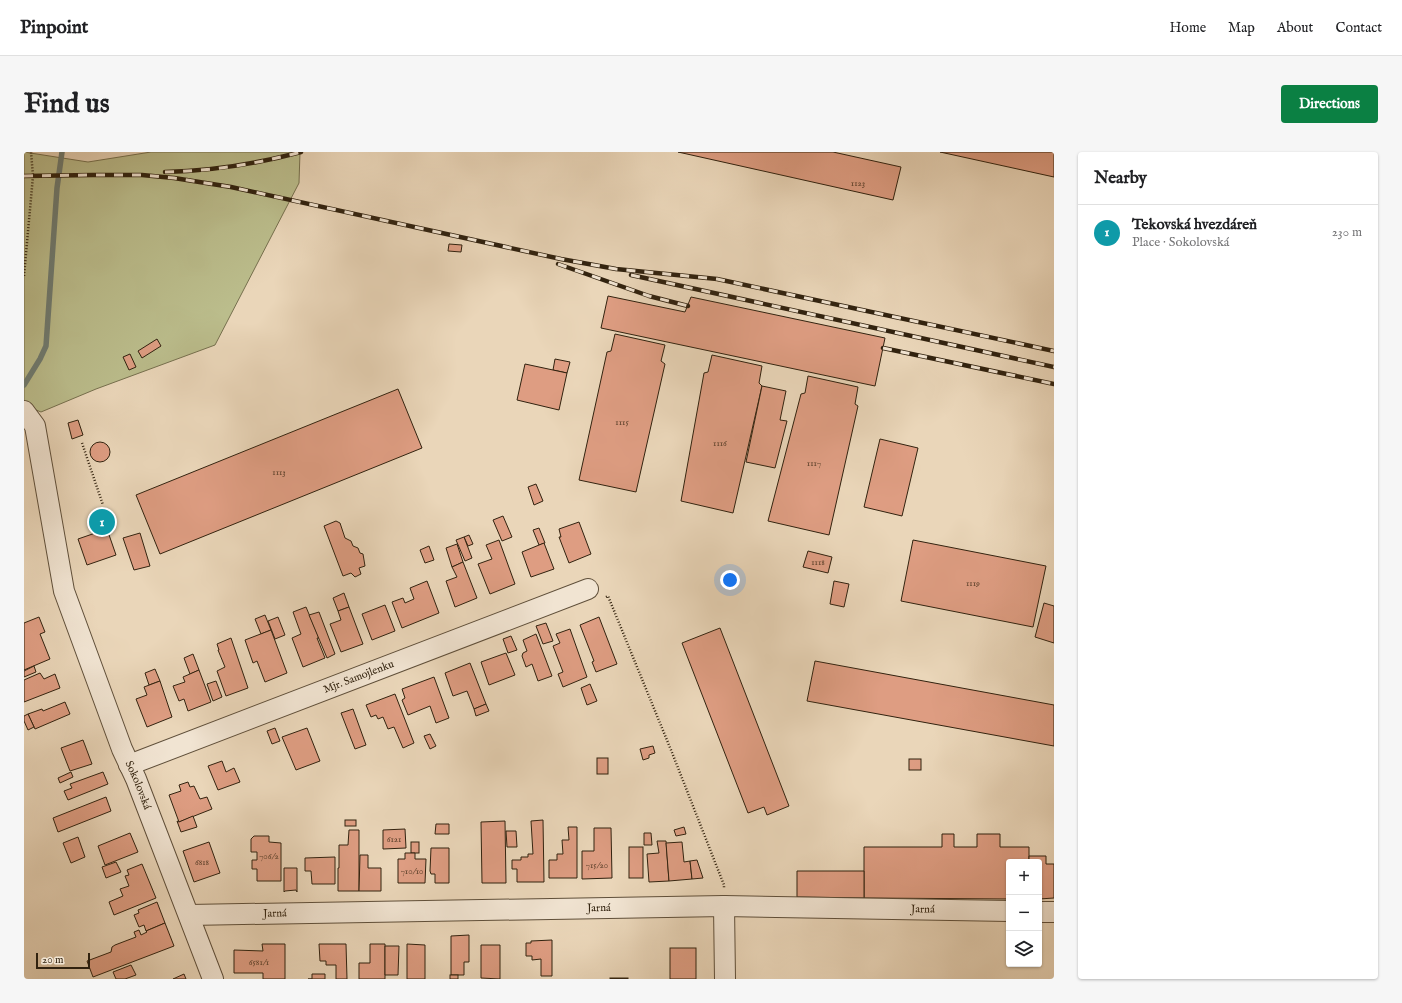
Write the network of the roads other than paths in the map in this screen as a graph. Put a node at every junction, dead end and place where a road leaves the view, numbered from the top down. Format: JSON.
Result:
{"nodes":[{"id":1,"x":24,"y":411,"type":"edge"},
{"id":2,"x":594,"y":594,"type":"road end"},
{"id":3,"x":129,"y":765,"type":"junction"},
{"id":4,"x":724,"y":906,"type":"junction"},
{"id":5,"x":1006,"y":911,"type":"edge"},
{"id":6,"x":1042,"y":912,"type":"edge"},
{"id":7,"x":1054,"y":912,"type":"edge"},
{"id":8,"x":189,"y":915,"type":"junction"},
{"id":9,"x":213,"y":979,"type":"edge"},
{"id":10,"x":725,"y":979,"type":"edge"}],
"edges":[{"from":1,"to":3,"type":"street","name":"Sokolovská"},
{"from":2,"to":3,"type":"street","name":"Mjr. Samojlenku"},
{"from":3,"to":8,"type":"street","name":"Sokolovská"},
{"from":4,"to":5,"type":"street","name":"Jarná"},
{"from":4,"to":8,"type":"street","name":"Jarná"},
{"from":4,"to":10,"type":"street"},
{"from":6,"to":7,"type":"street"},
{"from":8,"to":9,"type":"street","name":"Sokolovská"}]}
